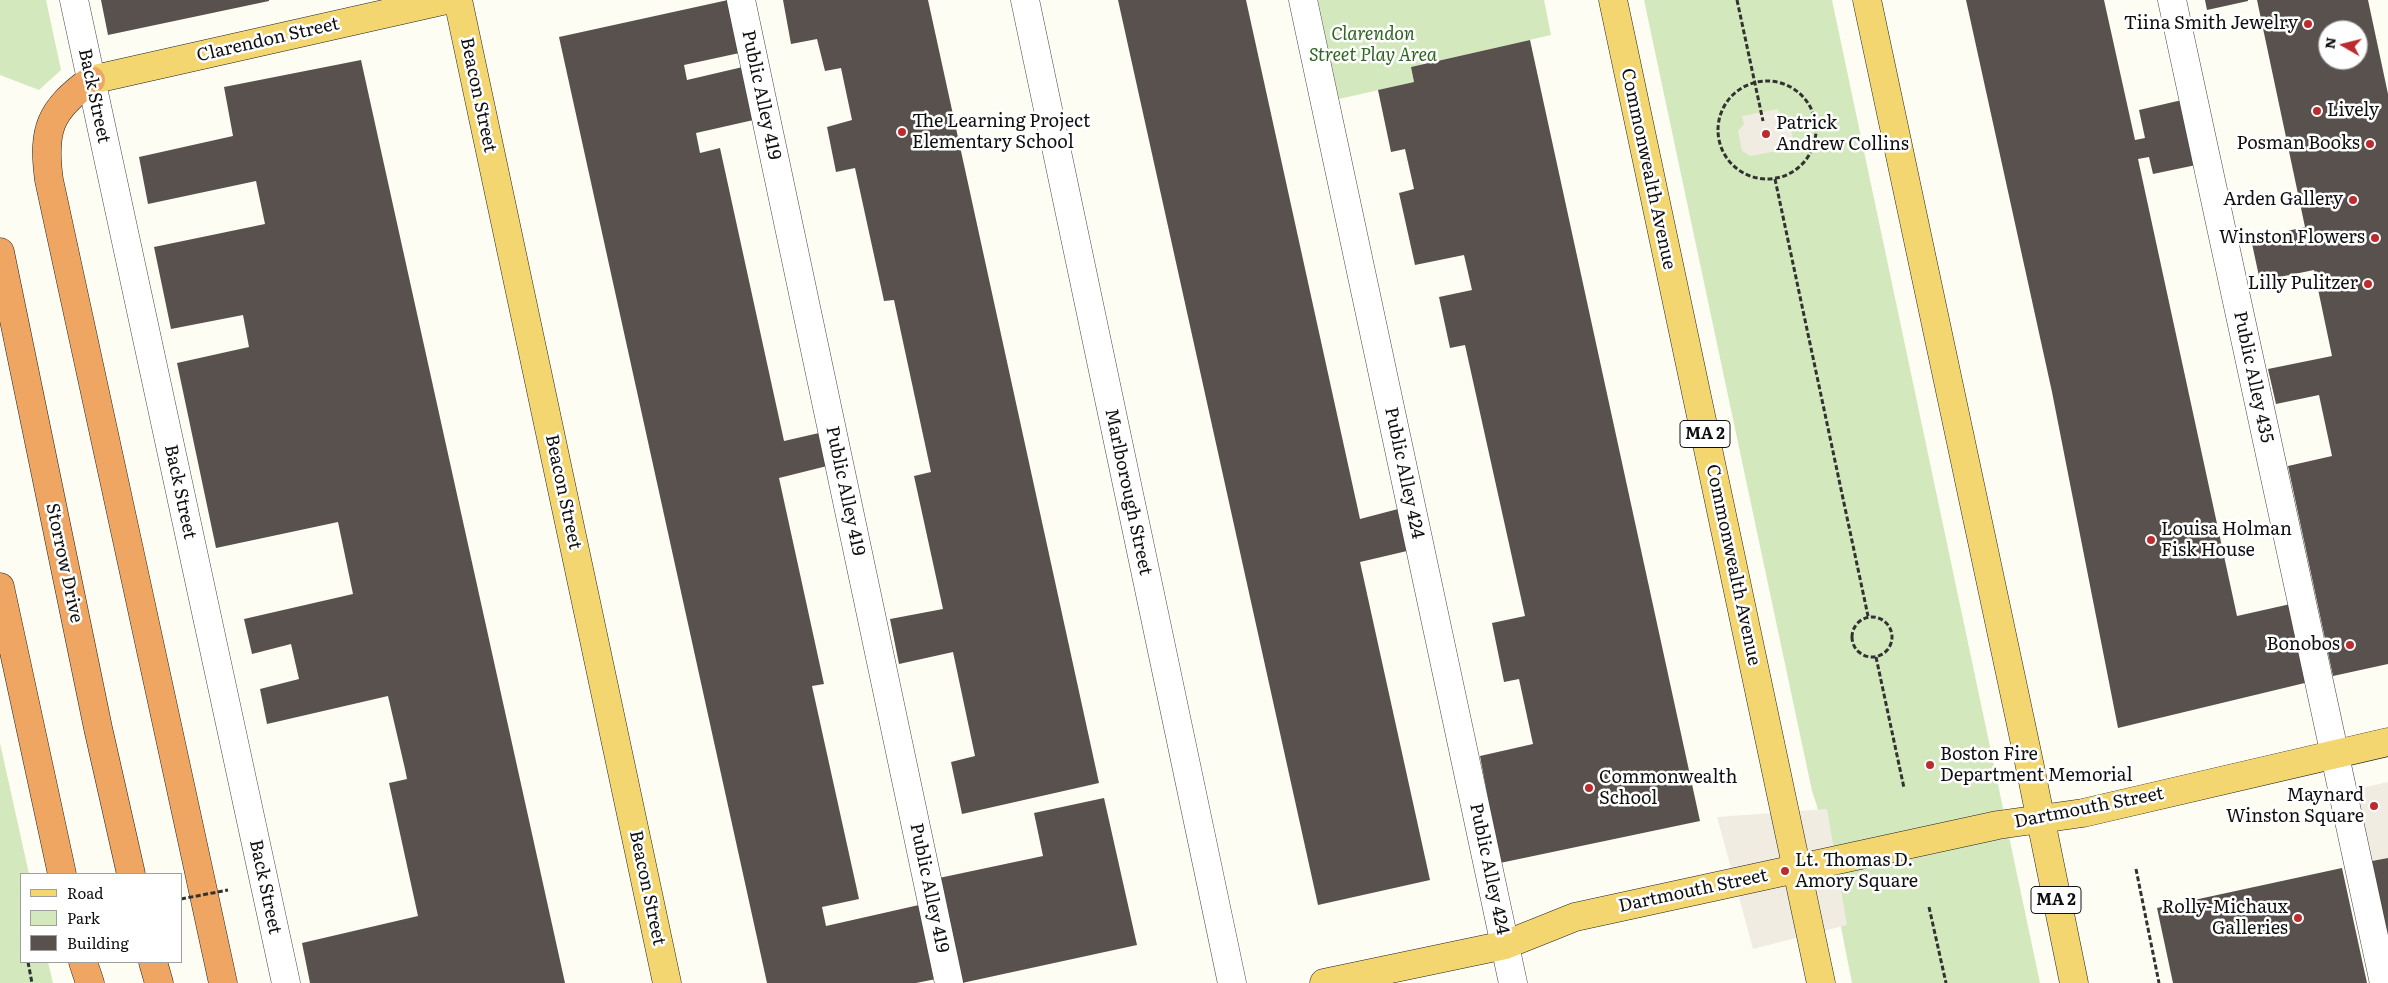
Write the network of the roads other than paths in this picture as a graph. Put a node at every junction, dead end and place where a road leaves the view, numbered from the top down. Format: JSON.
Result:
{"nodes":[{"id":1,"x":74,"y":0,"type":"edge"},
{"id":2,"x":446,"y":0,"type":"edge"},
{"id":3,"x":458,"y":0,"type":"edge"},
{"id":4,"x":741,"y":0,"type":"edge"},
{"id":5,"x":1025,"y":0,"type":"edge"},
{"id":6,"x":1303,"y":0,"type":"edge"},
{"id":7,"x":1612,"y":0,"type":"edge"},
{"id":8,"x":1867,"y":0,"type":"edge"},
{"id":9,"x":2172,"y":0,"type":"edge"},
{"id":10,"x":91,"y":80,"type":"junction"},
{"id":11,"x":0,"y":252,"type":"edge"},
{"id":12,"x":0,"y":587,"type":"edge"},
{"id":13,"x":2388,"y":742,"type":"edge"},
{"id":14,"x":2335,"y":754,"type":"junction"},
{"id":15,"x":2040,"y":818,"type":"junction"},
{"id":16,"x":1797,"y":868,"type":"junction"},
{"id":17,"x":62,"y":873,"type":"edge"},
{"id":18,"x":131,"y":873,"type":"edge"},
{"id":19,"x":1505,"y":945,"type":"junction"},
{"id":20,"x":83,"y":963,"type":"edge"},
{"id":21,"x":153,"y":963,"type":"edge"},
{"id":22,"x":90,"y":983,"type":"edge"},
{"id":23,"x":159,"y":983,"type":"edge"},
{"id":24,"x":223,"y":983,"type":"edge"},
{"id":25,"x":286,"y":983,"type":"edge"},
{"id":26,"x":667,"y":983,"type":"edge"},
{"id":27,"x":949,"y":983,"type":"edge"},
{"id":28,"x":1232,"y":983,"type":"edge"},
{"id":29,"x":1324,"y":983,"type":"edge"},
{"id":30,"x":1513,"y":983,"type":"edge"},
{"id":31,"x":1822,"y":983,"type":"edge"},
{"id":32,"x":2074,"y":983,"type":"edge"},
{"id":33,"x":2384,"y":983,"type":"edge"}],
"edges":[{"from":1,"to":10,"type":"street","name":"Back Street"},
{"from":2,"to":10,"type":"main road","name":"Clarendon Street"},
{"from":3,"to":26,"type":"main road","name":"Beacon Street"},
{"from":4,"to":27,"type":"street","name":"Public Alley 419"},
{"from":5,"to":28,"type":"street","name":"Marlborough Street"},
{"from":6,"to":19,"type":"street","name":"Public Alley 424"},
{"from":7,"to":16,"type":"main road","name":"Commonwealth Avenue","number":"MA 2"},
{"from":8,"to":15,"type":"main road","number":"MA 2"},
{"from":9,"to":14,"type":"street","name":"Public Alley 435"},
{"from":10,"to":24,"type":"highway"},
{"from":10,"to":25,"type":"street","name":"Back Street"},
{"from":11,"to":18,"type":"highway","name":"Storrow Drive"},
{"from":12,"to":17,"type":"highway"},
{"from":13,"to":14,"type":"main road","name":"Dartmouth Street"},
{"from":14,"to":15,"type":"main road","name":"Dartmouth Street"},
{"from":14,"to":33,"type":"street","name":"Public Alley 435"},
{"from":15,"to":16,"type":"main road","name":"Dartmouth Street"},
{"from":15,"to":32,"type":"main road","number":"MA 2"},
{"from":16,"to":19,"type":"main road","name":"Dartmouth Street"},
{"from":16,"to":31,"type":"main road","name":"Commonwealth Avenue","number":"MA 2"},
{"from":19,"to":29,"type":"main road","name":"Dartmouth Street"},
{"from":19,"to":30,"type":"street","name":"Public Alley 424"},
{"from":20,"to":22,"type":"highway"},
{"from":21,"to":23,"type":"highway"}]}
